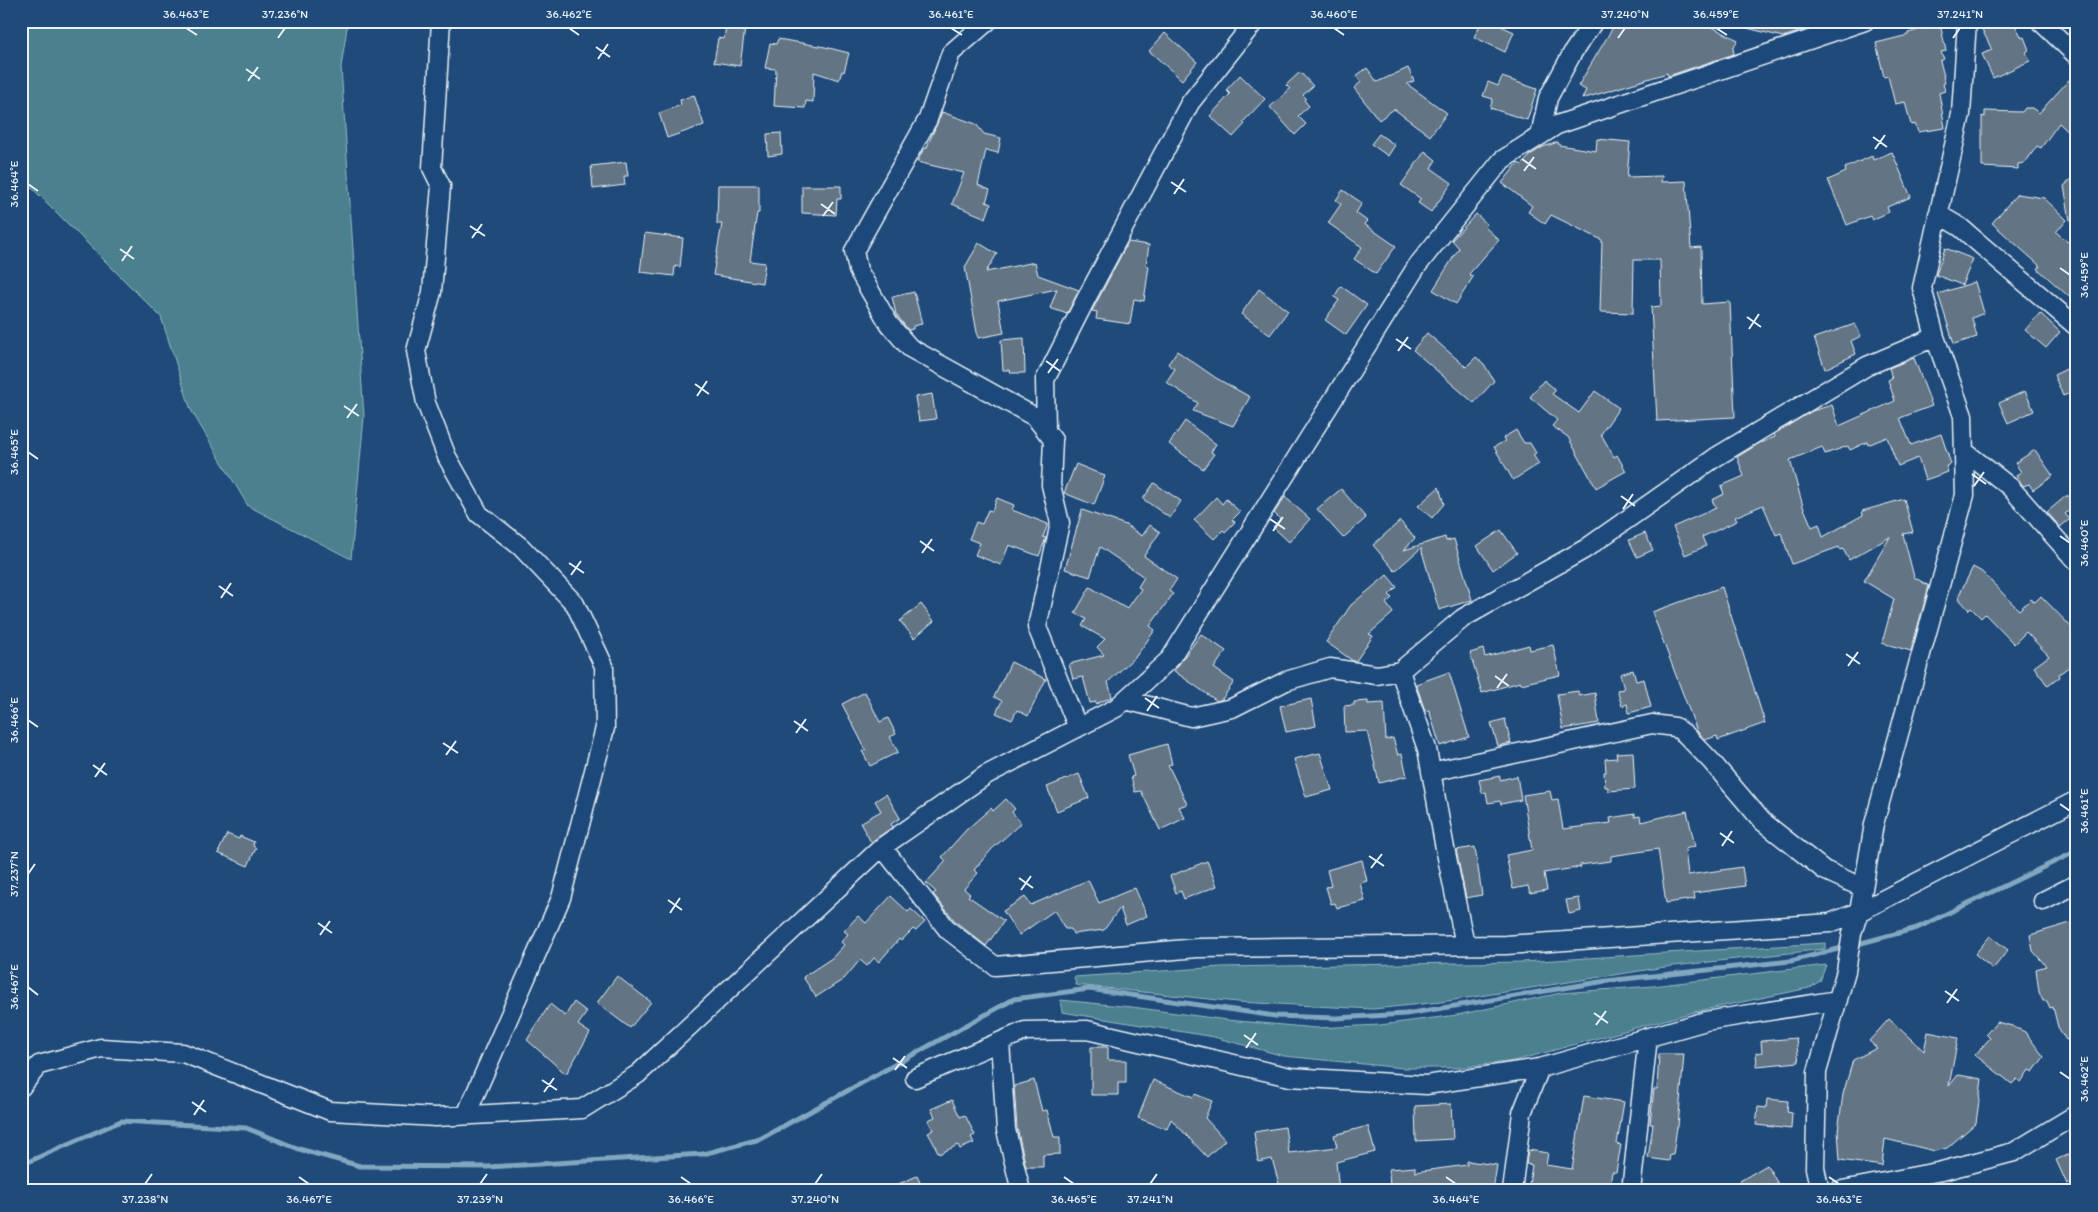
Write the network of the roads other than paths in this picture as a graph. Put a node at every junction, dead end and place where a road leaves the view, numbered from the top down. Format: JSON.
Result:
{"nodes":[{"id":1,"x":441,"y":21,"type":"edge"},
{"id":2,"x":988,"y":21,"type":"edge"},
{"id":3,"x":1255,"y":21,"type":"edge"},
{"id":4,"x":1594,"y":21,"type":"edge"},
{"id":5,"x":1865,"y":21,"type":"edge"},
{"id":6,"x":1967,"y":21,"type":"edge"},
{"id":7,"x":2040,"y":21,"type":"edge"},
{"id":8,"x":2077,"y":56,"type":"edge"},
{"id":9,"x":1540,"y":136,"type":"junction"},
{"id":10,"x":1938,"y":214,"type":"junction"},
{"id":11,"x":2077,"y":327,"type":"edge"},
{"id":12,"x":1935,"y":337,"type":"junction"},
{"id":13,"x":1046,"y":428,"type":"junction"},
{"id":14,"x":1964,"y":451,"type":"junction"},
{"id":15,"x":2077,"y":562,"type":"edge"},
{"id":16,"x":1400,"y":671,"type":"junction"},
{"id":17,"x":1126,"y":700,"type":"junction"},
{"id":18,"x":1078,"y":728,"type":"junction"},
{"id":19,"x":1431,"y":772,"type":"junction"},
{"id":20,"x":2075,"y":804,"type":"edge"},
{"id":21,"x":882,"y":847,"type":"junction"},
{"id":22,"x":2077,"y":884,"type":"edge"},
{"id":23,"x":1863,"y":888,"type":"junction"},
{"id":24,"x":2043,"y":901,"type":"dead end"},
{"id":25,"x":1859,"y":912,"type":"junction"},
{"id":26,"x":1465,"y":945,"type":"junction"},
{"id":27,"x":1838,"y":1000,"type":"junction"},
{"id":28,"x":1648,"y":1037,"type":"junction"},
{"id":29,"x":1000,"y":1042,"type":"junction"},
{"id":30,"x":1540,"y":1068,"type":"junction"},
{"id":31,"x":916,"y":1078,"type":"dead end"},
{"id":32,"x":21,"y":1087,"type":"edge"},
{"id":33,"x":2077,"y":1114,"type":"edge"},
{"id":34,"x":466,"y":1116,"type":"junction"},
{"id":35,"x":1021,"y":1191,"type":"edge"},
{"id":36,"x":1512,"y":1191,"type":"edge"},
{"id":37,"x":1631,"y":1191,"type":"edge"},
{"id":38,"x":1820,"y":1191,"type":"edge"},
{"id":39,"x":1837,"y":1191,"type":"edge"}],
"edges":[{"from":1,"to":34,"type":"street"},
{"from":2,"to":13,"type":"street"},
{"from":3,"to":13,"type":"street"},
{"from":4,"to":9,"type":"street"},
{"from":5,"to":9,"type":"street"},
{"from":6,"to":10,"type":"street"},
{"from":7,"to":8,"type":"street"},
{"from":9,"to":17,"type":"street"},
{"from":10,"to":11,"type":"street"},
{"from":10,"to":12,"type":"street"},
{"from":12,"to":14,"type":"street"},
{"from":12,"to":16,"type":"street"},
{"from":13,"to":18,"type":"street"},
{"from":14,"to":15,"type":"street"},
{"from":14,"to":23,"type":"street"},
{"from":16,"to":17,"type":"street"},
{"from":16,"to":19,"type":"street"},
{"from":17,"to":18,"type":"street"},
{"from":18,"to":21,"type":"street"},
{"from":19,"to":23,"type":"street"},
{"from":19,"to":26,"type":"street"},
{"from":20,"to":25,"type":"street"},
{"from":21,"to":26,"type":"street"},
{"from":21,"to":34,"type":"street"},
{"from":22,"to":24,"type":"street"},
{"from":23,"to":25,"type":"street"},
{"from":25,"to":26,"type":"street"},
{"from":25,"to":27,"type":"street"},
{"from":27,"to":28,"type":"street"},
{"from":27,"to":38,"type":"street"},
{"from":28,"to":30,"type":"street"},
{"from":28,"to":37,"type":"street"},
{"from":29,"to":30,"type":"street"},
{"from":29,"to":31,"type":"street"},
{"from":29,"to":35,"type":"street"},
{"from":30,"to":36,"type":"street"},
{"from":32,"to":34,"type":"street"},
{"from":33,"to":39,"type":"street"}]}
